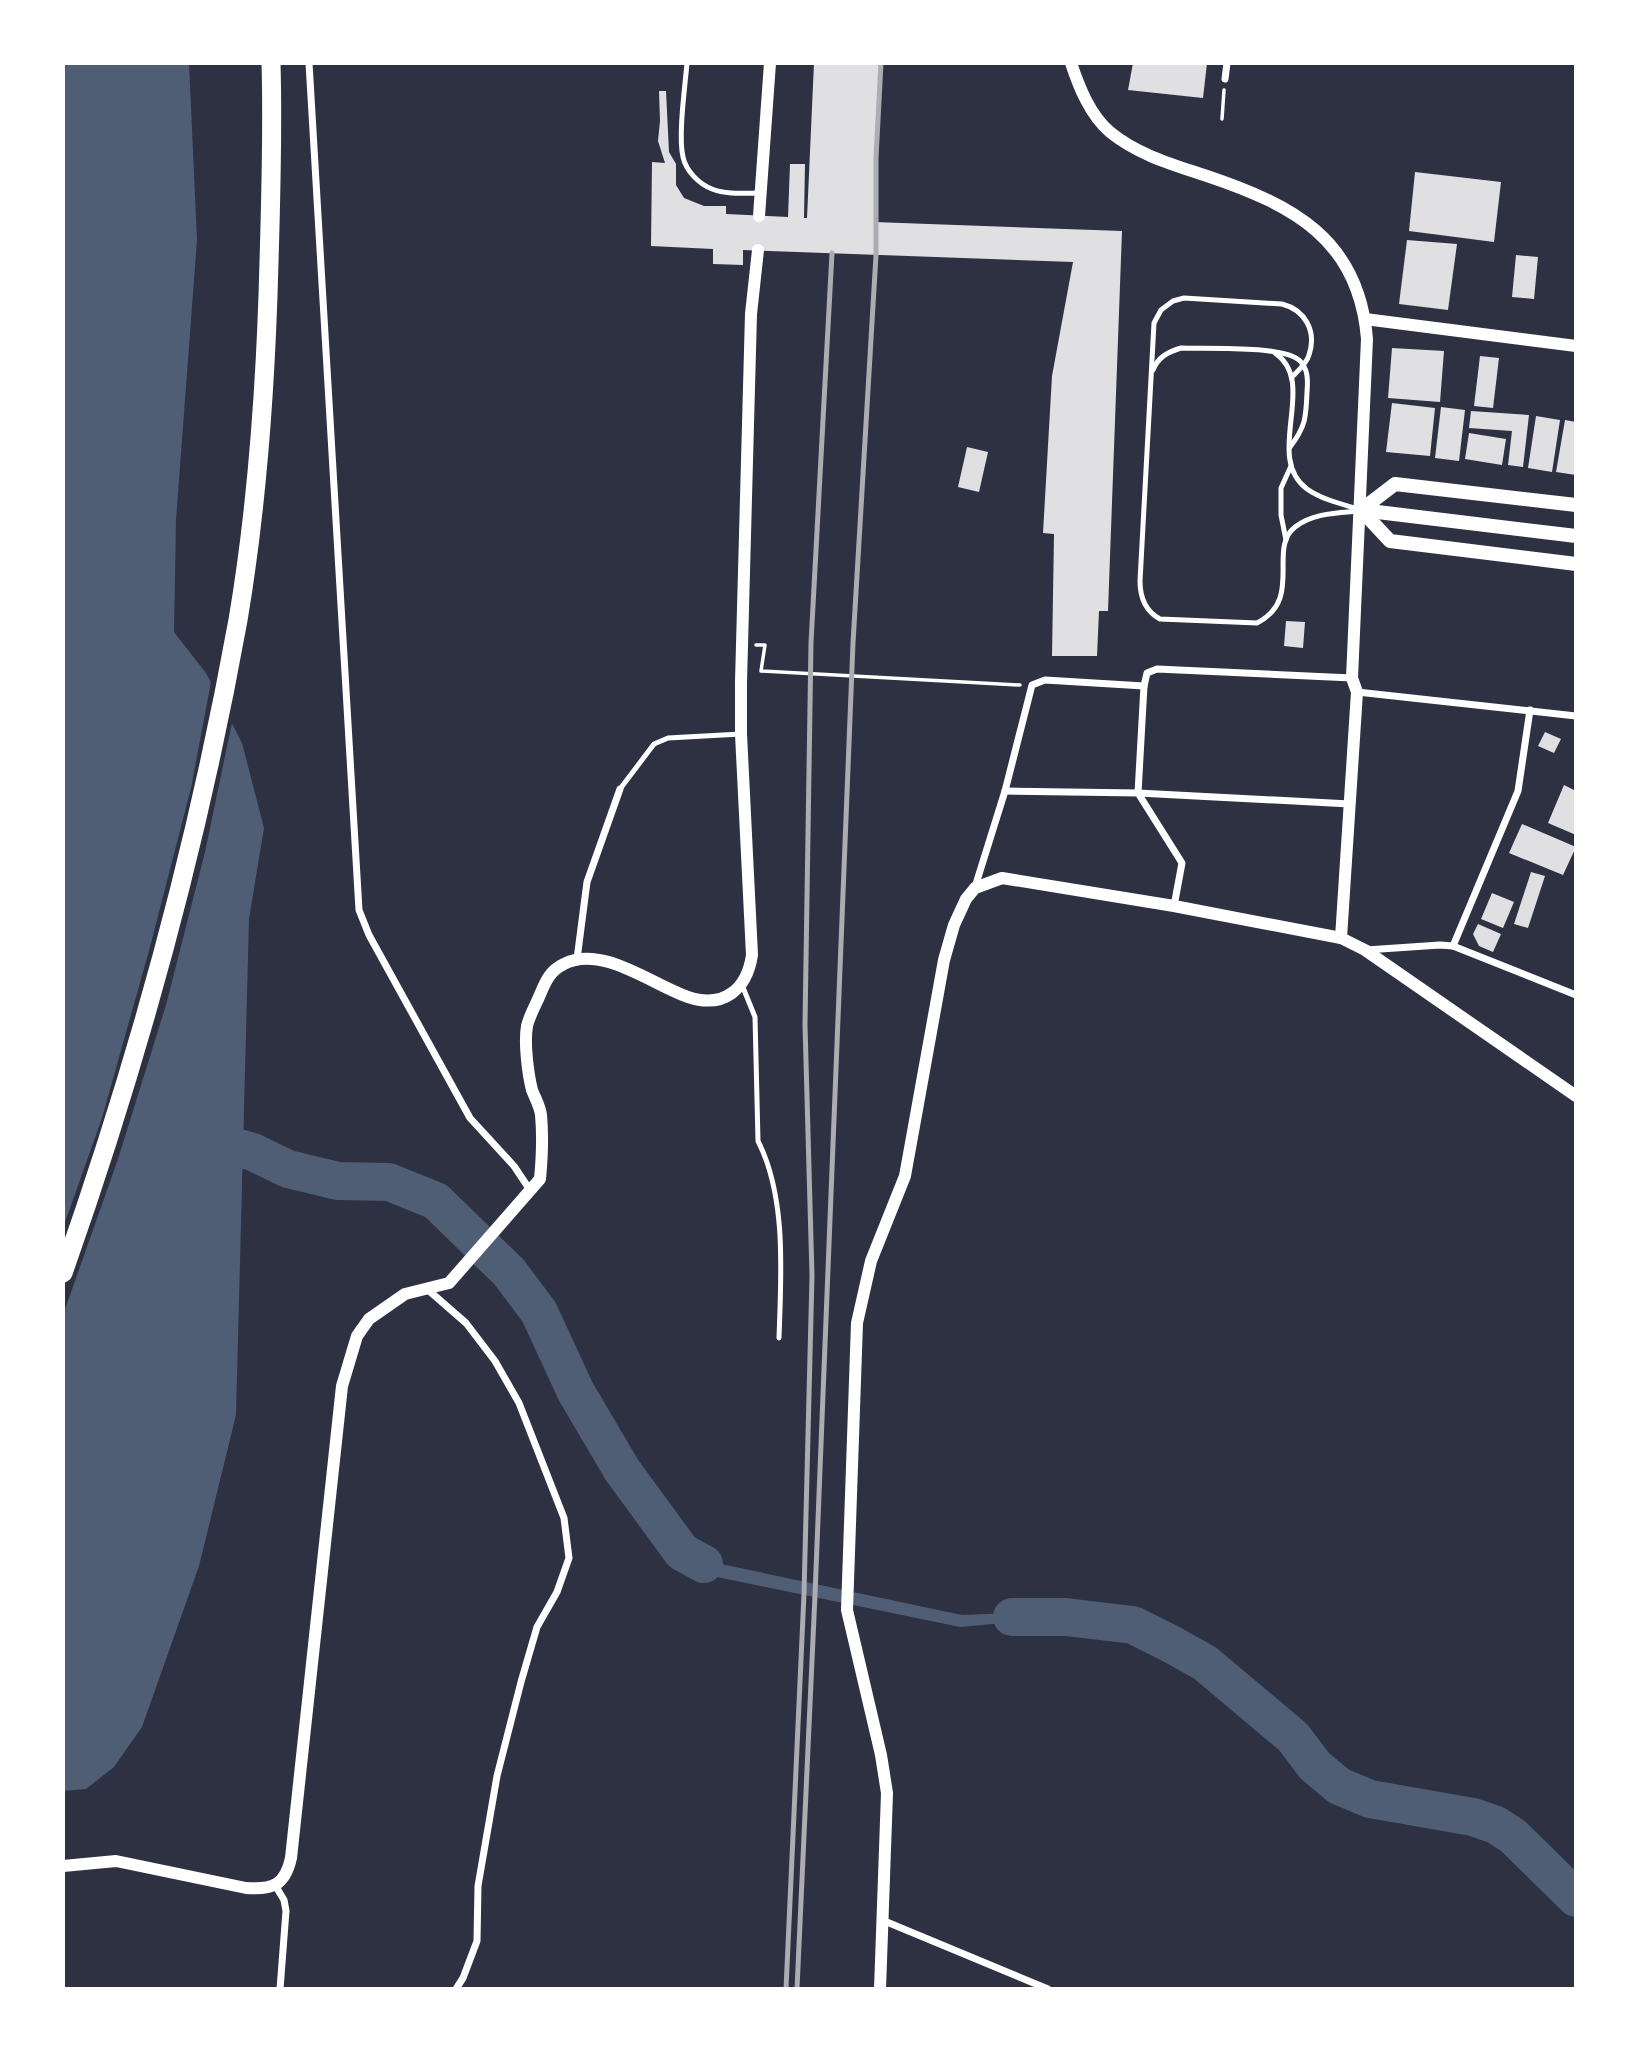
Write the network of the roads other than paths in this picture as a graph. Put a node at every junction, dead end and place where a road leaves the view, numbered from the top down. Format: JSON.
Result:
{"nodes":[{"id":1,"x":271,"y":63,"type":"edge"},
{"id":2,"x":309,"y":63,"type":"edge"},
{"id":3,"x":687,"y":63,"type":"edge"},
{"id":4,"x":770,"y":63,"type":"edge"},
{"id":5,"x":1070,"y":63,"type":"edge"},
{"id":6,"x":1227,"y":63,"type":"edge"},
{"id":7,"x":1225,"y":79,"type":"road end"},
{"id":8,"x":761,"y":193,"type":"junction"},
{"id":9,"x":760,"y":216,"type":"dead end"},
{"id":10,"x":758,"y":250,"type":"dead end"},
{"id":11,"x":1365,"y":320,"type":"junction"},
{"id":12,"x":1576,"y":346,"type":"edge"},
{"id":13,"x":1272,"y":351,"type":"junction"},
{"id":14,"x":1303,"y":365,"type":"junction"},
{"id":15,"x":1150,"y":376,"type":"junction"},
{"id":16,"x":1293,"y":377,"type":"junction"},
{"id":17,"x":1290,"y":447,"type":"junction"},
{"id":18,"x":1291,"y":466,"type":"junction"},
{"id":19,"x":1576,"y":505,"type":"edge"},
{"id":20,"x":1361,"y":510,"type":"junction"},
{"id":21,"x":1576,"y":536,"type":"edge"},
{"id":22,"x":1286,"y":540,"type":"junction"},
{"id":23,"x":1576,"y":564,"type":"edge"},
{"id":24,"x":1352,"y":678,"type":"junction"},
{"id":25,"x":1144,"y":686,"type":"junction"},
{"id":26,"x":1357,"y":692,"type":"junction"},
{"id":27,"x":1530,"y":710,"type":"junction"},
{"id":28,"x":1576,"y":716,"type":"edge"},
{"id":29,"x":741,"y":734,"type":"junction"},
{"id":30,"x":620,"y":789,"type":"joint"},
{"id":31,"x":1004,"y":791,"type":"junction"},
{"id":32,"x":1138,"y":793,"type":"junction"},
{"id":33,"x":1350,"y":804,"type":"junction"},
{"id":34,"x":975,"y":888,"type":"junction"},
{"id":35,"x":1174,"y":906,"type":"junction"},
{"id":36,"x":1341,"y":938,"type":"junction"},
{"id":37,"x":1453,"y":946,"type":"junction"},
{"id":38,"x":1365,"y":950,"type":"junction"},
{"id":39,"x":577,"y":959,"type":"junction"},
{"id":40,"x":742,"y":985,"type":"junction"},
{"id":41,"x":1576,"y":995,"type":"edge"},
{"id":42,"x":1576,"y":1096,"type":"edge"},
{"id":43,"x":530,"y":1190,"type":"junction"},
{"id":44,"x":63,"y":1273,"type":"edge"},
{"id":45,"x":426,"y":1288,"type":"junction"},
{"id":46,"x":779,"y":1338,"type":"dead end"},
{"id":47,"x":63,"y":1866,"type":"edge"},
{"id":48,"x":275,"y":1885,"type":"junction"},
{"id":49,"x":882,"y":1920,"type":"junction"},
{"id":50,"x":280,"y":1989,"type":"edge"},
{"id":51,"x":456,"y":1989,"type":"edge"},
{"id":52,"x":880,"y":1989,"type":"edge"},
{"id":53,"x":1048,"y":1989,"type":"edge"}],
"edges":[{"from":1,"to":44,"type":"highway"},
{"from":2,"to":43,"type":"street"},
{"from":3,"to":8,"type":"lane"},
{"from":4,"to":8,"type":"street"},
{"from":5,"to":11,"type":"street"},
{"from":6,"to":7,"type":"street"},
{"from":8,"to":9,"type":"street"},
{"from":10,"to":29,"type":"street"},
{"from":11,"to":12,"type":"street"},
{"from":11,"to":20,"type":"street"},
{"from":13,"to":14,"type":"lane"},
{"from":13,"to":15,"type":"lane"},
{"from":13,"to":16,"type":"lane"},
{"from":14,"to":15,"type":"lane"},
{"from":14,"to":16,"type":"lane"},
{"from":14,"to":17,"type":"lane"},
{"from":15,"to":22,"type":"lane"},
{"from":16,"to":17,"type":"lane"},
{"from":17,"to":18,"type":"lane"},
{"from":18,"to":20,"type":"lane"},
{"from":18,"to":22,"type":"lane"},
{"from":19,"to":20,"type":"main road"},
{"from":20,"to":21,"type":"main road"},
{"from":20,"to":22,"type":"lane"},
{"from":20,"to":23,"type":"main road"},
{"from":20,"to":24,"type":"street"},
{"from":24,"to":25,"type":"street"},
{"from":24,"to":26,"type":"street"},
{"from":25,"to":31,"type":"street"},
{"from":25,"to":32,"type":"street"},
{"from":26,"to":27,"type":"street"},
{"from":26,"to":33,"type":"street"},
{"from":27,"to":28,"type":"street"},
{"from":27,"to":37,"type":"street"},
{"from":29,"to":30,"type":"lane"},
{"from":29,"to":40,"type":"street"},
{"from":30,"to":39,"type":"street"},
{"from":31,"to":32,"type":"street"},
{"from":31,"to":34,"type":"street"},
{"from":32,"to":33,"type":"street"},
{"from":32,"to":35,"type":"street"},
{"from":33,"to":36,"type":"street"},
{"from":34,"to":35,"type":"street"},
{"from":34,"to":49,"type":"street"},
{"from":35,"to":36,"type":"street"},
{"from":36,"to":38,"type":"street"},
{"from":37,"to":38,"type":"street"},
{"from":37,"to":41,"type":"street"},
{"from":38,"to":42,"type":"street"},
{"from":39,"to":40,"type":"street"},
{"from":39,"to":43,"type":"street"},
{"from":40,"to":46,"type":"lane"},
{"from":43,"to":45,"type":"street"},
{"from":45,"to":48,"type":"street"},
{"from":45,"to":51,"type":"street"},
{"from":47,"to":48,"type":"street"},
{"from":48,"to":50,"type":"street"},
{"from":49,"to":52,"type":"street"},
{"from":49,"to":53,"type":"street"}]}
